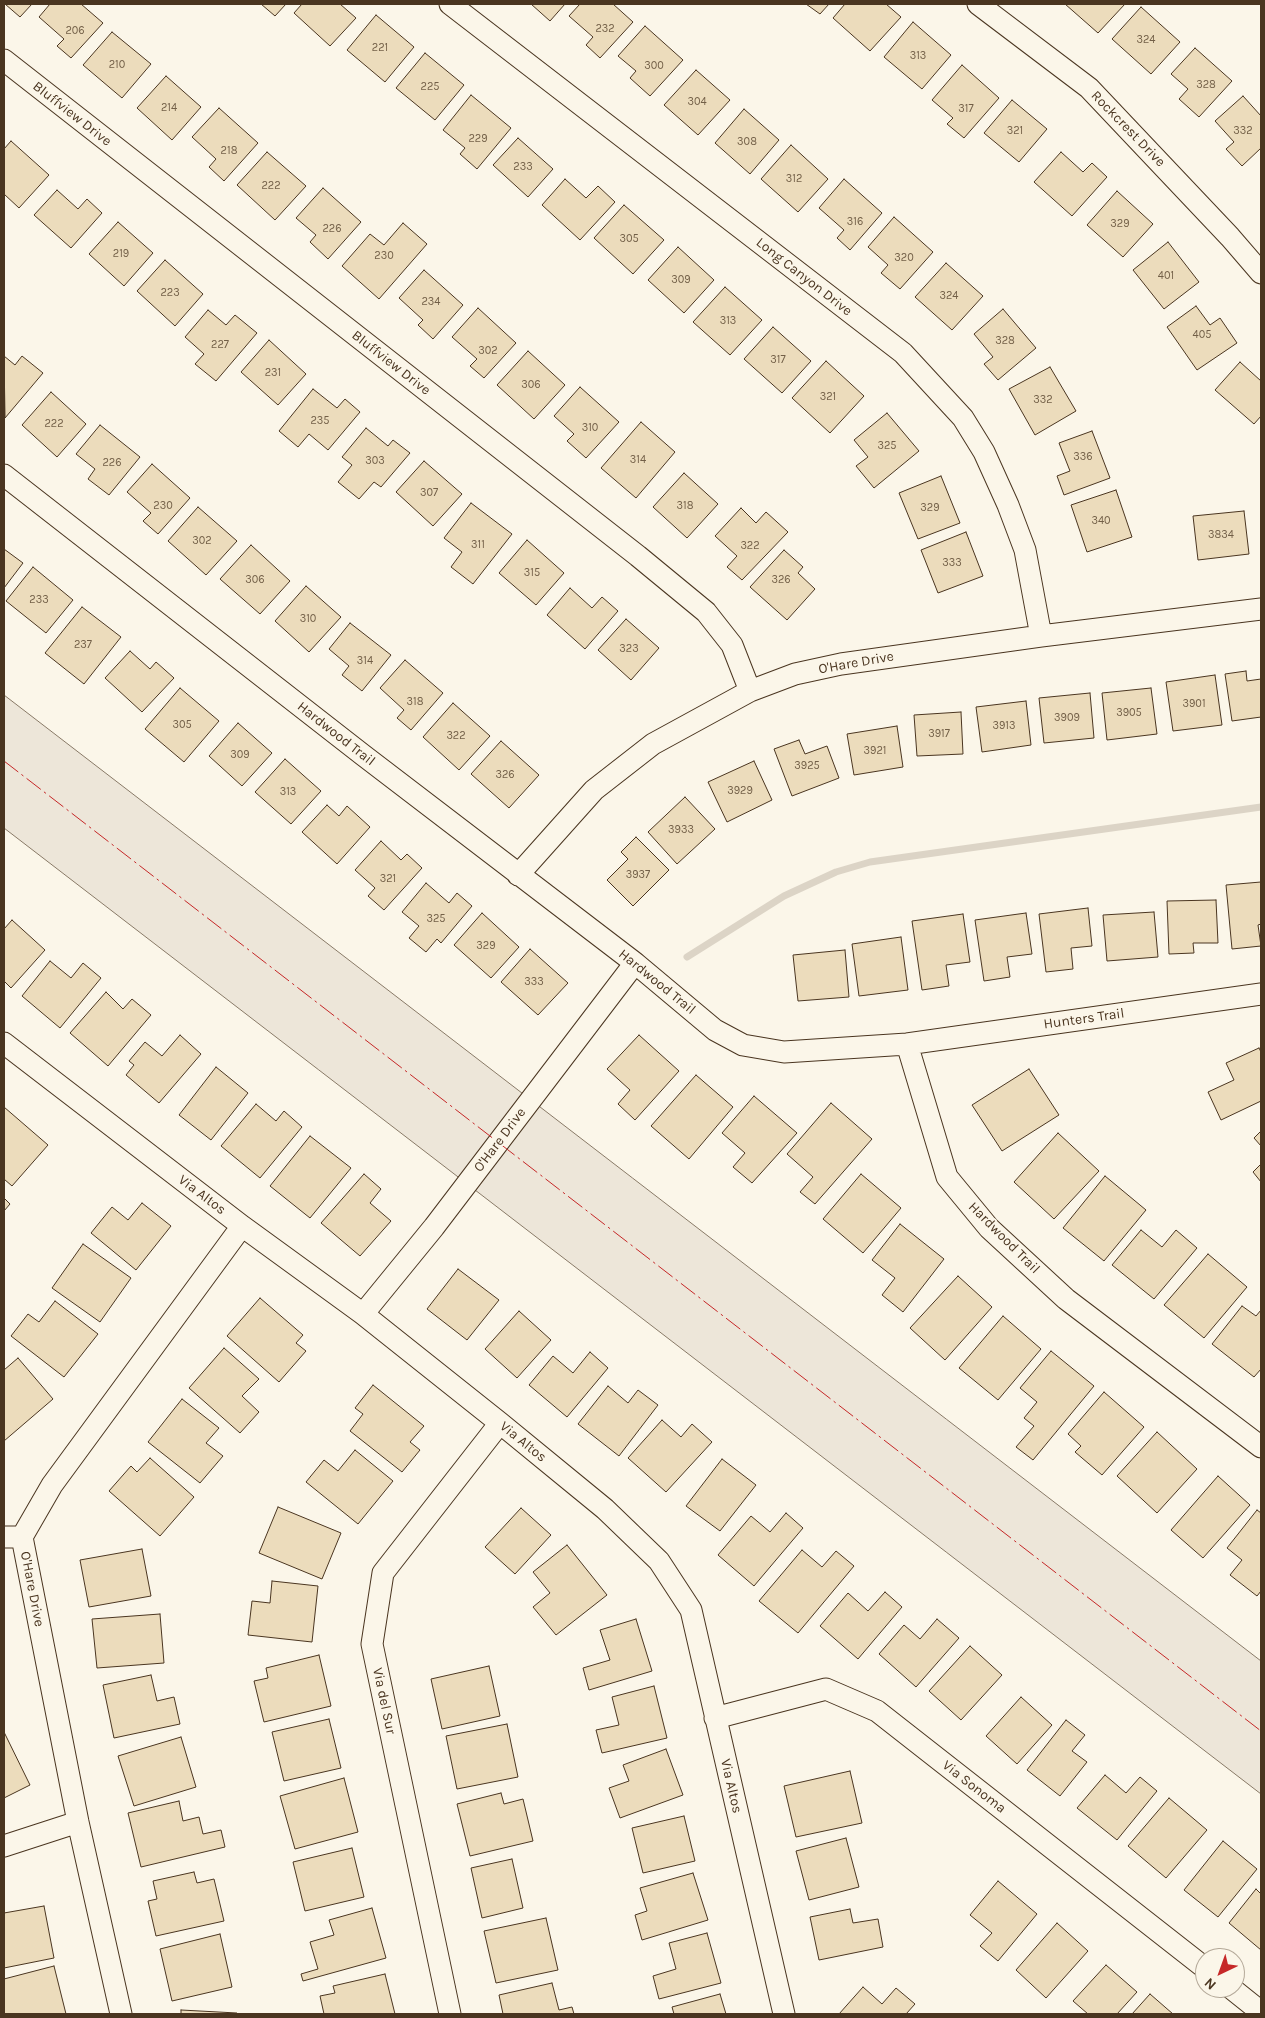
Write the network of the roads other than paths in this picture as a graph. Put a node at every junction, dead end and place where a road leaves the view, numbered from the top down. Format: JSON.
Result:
{"nodes":[{"id":1,"x":450,"y":4,"type":"edge"},
{"id":2,"x":978,"y":4,"type":"edge"},
{"id":3,"x":4,"y":60,"type":"edge"},
{"id":4,"x":1261,"y":273,"type":"edge"},
{"id":5,"x":4,"y":475,"type":"edge"},
{"id":6,"x":1261,"y":609,"type":"edge"},
{"id":7,"x":1040,"y":636,"type":"junction"},
{"id":8,"x":750,"y":691,"type":"junction"},
{"id":9,"x":518,"y":875,"type":"junction"},
{"id":10,"x":635,"y":963,"type":"junction"},
{"id":11,"x":1261,"y":994,"type":"edge"},
{"id":12,"x":4,"y":1043,"type":"edge"},
{"id":13,"x":907,"y":1044,"type":"junction"},
{"id":14,"x":242,"y":1226,"type":"junction"},
{"id":15,"x":363,"y":1314,"type":"junction"},
{"id":16,"x":500,"y":1423,"type":"junction"},
{"id":17,"x":1261,"y":1447,"type":"edge"},
{"id":18,"x":13,"y":1537,"type":"edge"},
{"id":19,"x":715,"y":1718,"type":"junction"},
{"id":20,"x":78,"y":1822,"type":"junction"},
{"id":21,"x":4,"y":1846,"type":"edge"},
{"id":22,"x":1195,"y":1960,"type":"edge"},
{"id":23,"x":1244,"y":1998,"type":"edge"},
{"id":24,"x":1261,"y":2012,"type":"edge"},
{"id":25,"x":120,"y":2014,"type":"edge"},
{"id":26,"x":450,"y":2014,"type":"edge"},
{"id":27,"x":784,"y":2014,"type":"edge"}],
"edges":[{"from":1,"to":7,"type":"street","name":"Long Canyon Drive"},
{"from":2,"to":4,"type":"street","name":"Rockcrest Drive"},
{"from":3,"to":8,"type":"street","name":"Bluffview Drive"},
{"from":5,"to":9,"type":"street","name":"Hardwood Trail"},
{"from":6,"to":7,"type":"street","name":"O'Hare Drive"},
{"from":7,"to":8,"type":"street","name":"O'Hare Drive"},
{"from":8,"to":9,"type":"street","name":"O'Hare Drive"},
{"from":9,"to":10,"type":"street","name":"Hardwood Trail"},
{"from":10,"to":13,"type":"street","name":"Hardwood Trail"},
{"from":10,"to":15,"type":"street","name":"O'Hare Drive"},
{"from":11,"to":13,"type":"street","name":"Hunters Trail"},
{"from":12,"to":14,"type":"street","name":"Via Altos"},
{"from":13,"to":17,"type":"street","name":"Hardwood Trail"},
{"from":14,"to":15,"type":"street","name":"Via Altos"},
{"from":14,"to":18,"type":"street","name":"O'Hare Drive"},
{"from":15,"to":16,"type":"street","name":"Via Altos"},
{"from":16,"to":19,"type":"street","name":"Via Altos"},
{"from":16,"to":26,"type":"street","name":"Via del Sur"},
{"from":18,"to":20,"type":"street","name":"O'Hare Drive"},
{"from":19,"to":22,"type":"street","name":"Via Sonoma"},
{"from":19,"to":27,"type":"street","name":"Via Altos"},
{"from":20,"to":21,"type":"street"},
{"from":20,"to":25,"type":"street","name":"O'Hare Drive"},
{"from":23,"to":24,"type":"street"}]}
